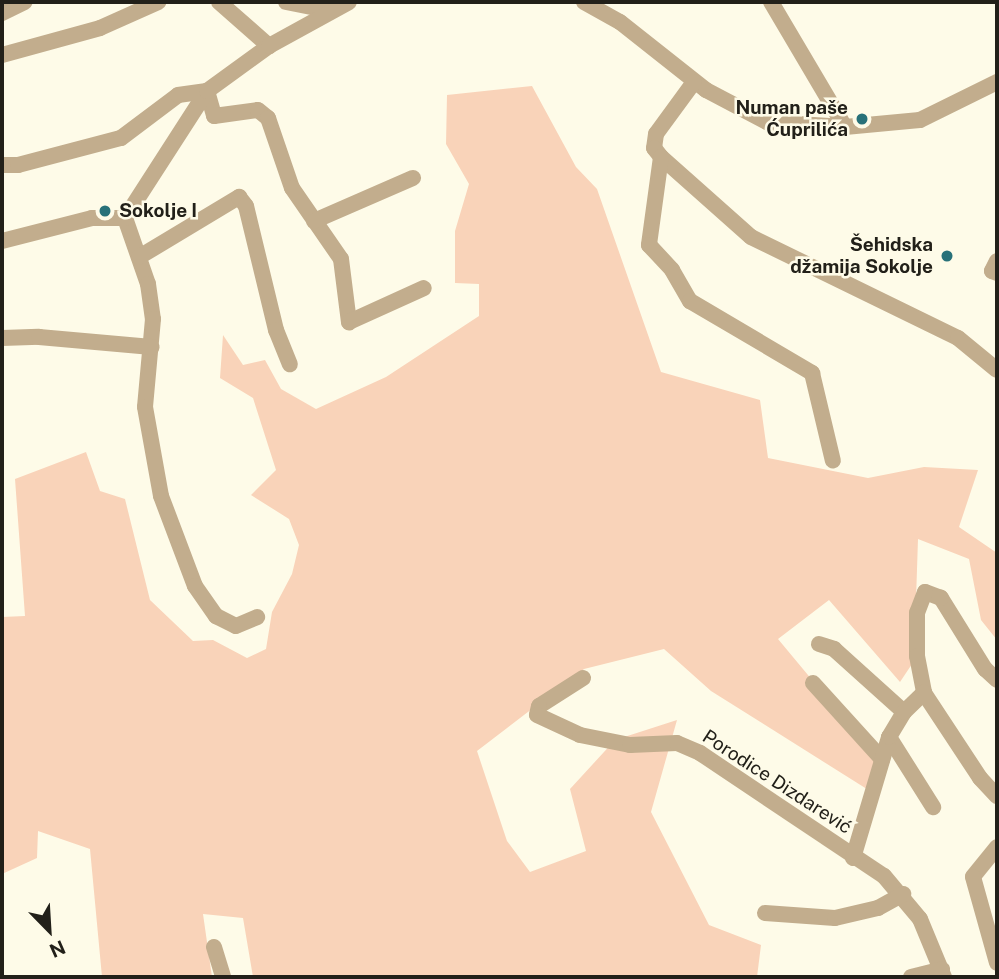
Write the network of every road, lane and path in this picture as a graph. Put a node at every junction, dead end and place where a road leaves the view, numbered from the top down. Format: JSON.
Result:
{"nodes":[{"id":1,"x":25,"y":2,"type":"edge"},
{"id":2,"x":158,"y":2,"type":"edge"},
{"id":3,"x":219,"y":2,"type":"edge"},
{"id":4,"x":286,"y":2,"type":"edge"},
{"id":5,"x":349,"y":2,"type":"edge"},
{"id":6,"x":584,"y":2,"type":"edge"},
{"id":7,"x":771,"y":2,"type":"edge"},
{"id":8,"x":332,"y":11,"type":"junction"},
{"id":9,"x":2,"y":13,"type":"edge"},
{"id":10,"x":269,"y":46,"type":"junction"},
{"id":11,"x":2,"y":55,"type":"edge"},
{"id":12,"x":694,"y":82,"type":"junction"},
{"id":13,"x":997,"y":82,"type":"edge"},
{"id":14,"x":207,"y":91,"type":"junction"},
{"id":15,"x":845,"y":127,"type":"junction"},
{"id":16,"x":661,"y":157,"type":"junction"},
{"id":17,"x":2,"y":165,"type":"edge"},
{"id":18,"x":413,"y":178,"type":"dead end"},
{"id":19,"x":125,"y":218,"type":"junction"},
{"id":20,"x":314,"y":221,"type":"junction"},
{"id":21,"x":2,"y":241,"type":"edge"},
{"id":22,"x":139,"y":257,"type":"junction"},
{"id":23,"x":997,"y":261,"type":"edge"},
{"id":24,"x":997,"y":273,"type":"edge"},
{"id":25,"x":424,"y":288,"type":"dead end"},
{"id":26,"x":2,"y":338,"type":"edge"},
{"id":27,"x":152,"y":347,"type":"junction"},
{"id":28,"x":290,"y":365,"type":"dead end"},
{"id":29,"x":997,"y":370,"type":"edge"},
{"id":30,"x":833,"y":461,"type":"dead end"},
{"id":31,"x":257,"y":617,"type":"dead end"},
{"id":32,"x":819,"y":644,"type":"dead end"},
{"id":33,"x":583,"y":678,"type":"dead end"},
{"id":34,"x":997,"y":680,"type":"edge"},
{"id":35,"x":813,"y":683,"type":"dead end"},
{"id":36,"x":924,"y":693,"type":"junction"},
{"id":37,"x":904,"y":712,"type":"junction"},
{"id":38,"x":889,"y":737,"type":"junction"},
{"id":39,"x":882,"y":759,"type":"junction"},
{"id":40,"x":997,"y":796,"type":"edge"},
{"id":41,"x":933,"y":807,"type":"dead end"},
{"id":42,"x":997,"y":847,"type":"edge"},
{"id":43,"x":853,"y":858,"type":"junction"},
{"id":44,"x":902,"y":894,"type":"junction"},
{"id":45,"x":765,"y":913,"type":"dead end"},
{"id":46,"x":214,"y":947,"type":"dead end"},
{"id":47,"x":997,"y":965,"type":"edge"},
{"id":48,"x":943,"y":973,"type":"edge"},
{"id":49,"x":223,"y":977,"type":"edge"},
{"id":50,"x":911,"y":977,"type":"edge"},
{"id":51,"x":992,"y":977,"type":"edge"}],
"edges":[{"from":1,"to":9,"type":"street"},
{"from":2,"to":11,"type":"street"},
{"from":3,"to":10,"type":"street"},
{"from":4,"to":8,"type":"street"},
{"from":5,"to":8,"type":"street"},
{"from":6,"to":12,"type":"street"},
{"from":7,"to":15,"type":"street"},
{"from":8,"to":10,"type":"street"},
{"from":10,"to":14,"type":"street"},
{"from":12,"to":15,"type":"street"},
{"from":12,"to":16,"type":"street"},
{"from":13,"to":15,"type":"street"},
{"from":14,"to":17,"type":"street"},
{"from":14,"to":19,"type":"street"},
{"from":14,"to":20,"type":"street"},
{"from":16,"to":29,"type":"street"},
{"from":16,"to":30,"type":"street"},
{"from":18,"to":20,"type":"street"},
{"from":19,"to":21,"type":"street"},
{"from":19,"to":22,"type":"street"},
{"from":20,"to":25,"type":"street"},
{"from":22,"to":27,"type":"street"},
{"from":22,"to":28,"type":"street"},
{"from":23,"to":24,"type":"street"},
{"from":26,"to":27,"type":"street"},
{"from":27,"to":31,"type":"street"},
{"from":32,"to":37,"type":"street"},
{"from":33,"to":43,"type":"street","name":"Porodice Dizdarević"},
{"from":34,"to":36,"type":"street"},
{"from":35,"to":39,"type":"street"},
{"from":36,"to":37,"type":"street"},
{"from":36,"to":40,"type":"street"},
{"from":37,"to":38,"type":"street"},
{"from":38,"to":39,"type":"street"},
{"from":38,"to":41,"type":"street"},
{"from":39,"to":43,"type":"street"},
{"from":42,"to":47,"type":"street"},
{"from":43,"to":44,"type":"street"},
{"from":44,"to":45,"type":"street"},
{"from":44,"to":48,"type":"street"},
{"from":46,"to":49,"type":"street"},
{"from":47,"to":51,"type":"street"},
{"from":48,"to":50,"type":"street"}]}
